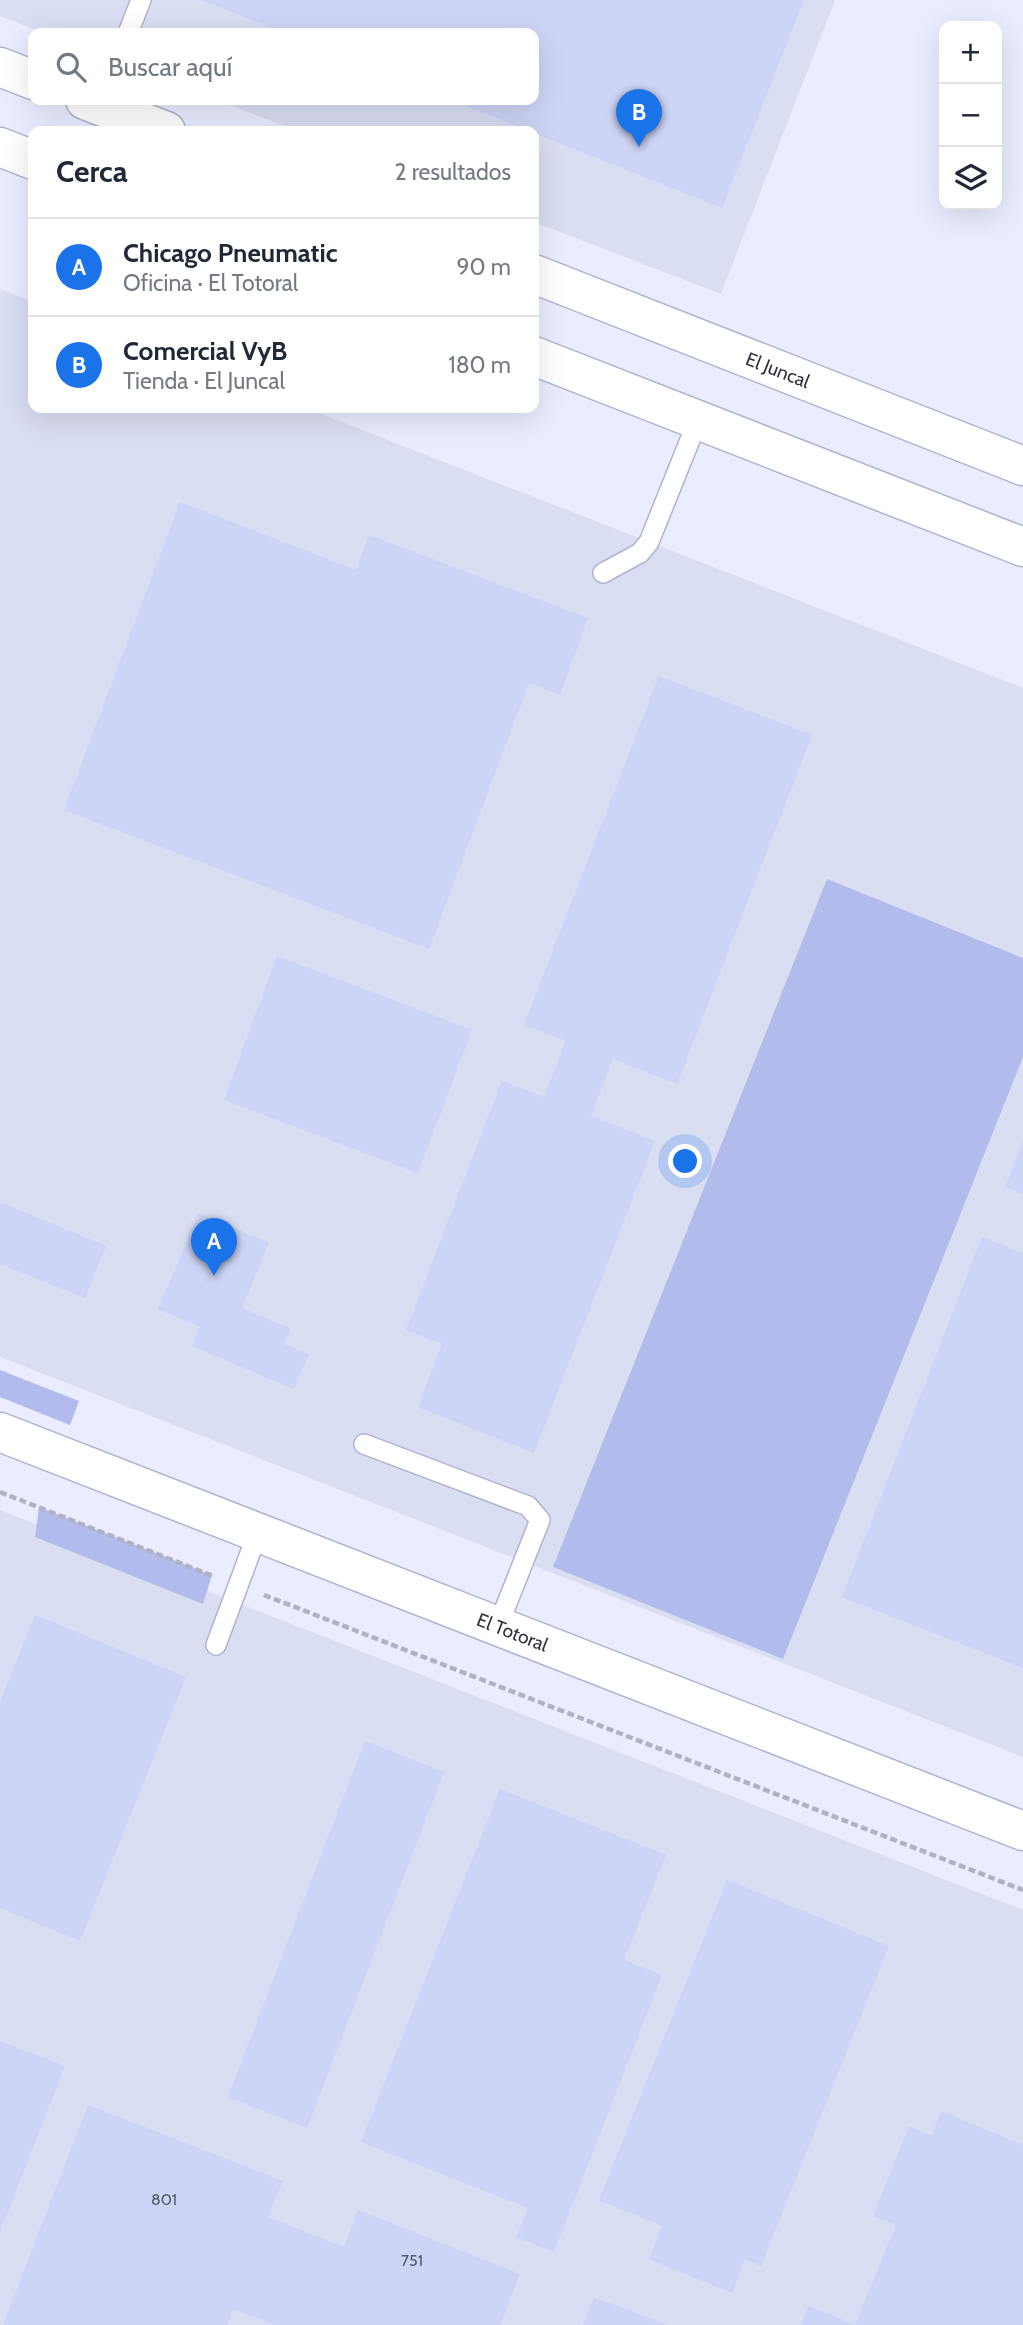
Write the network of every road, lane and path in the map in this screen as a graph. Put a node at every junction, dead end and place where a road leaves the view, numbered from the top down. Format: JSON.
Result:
{"nodes":[{"id":1,"x":141,"y":0,"type":"edge"},
{"id":2,"x":130,"y":28,"type":"edge"},
{"id":3,"x":0,"y":66,"type":"edge"},
{"id":4,"x":28,"y":77,"type":"edge"},
{"id":5,"x":103,"y":105,"type":"edge"},
{"id":6,"x":154,"y":126,"type":"edge"},
{"id":7,"x":0,"y":147,"type":"edge"},
{"id":8,"x":28,"y":158,"type":"edge"},
{"id":9,"x":539,"y":276,"type":"edge"},
{"id":10,"x":539,"y":358,"type":"edge"},
{"id":11,"x":698,"y":420,"type":"junction"},
{"id":12,"x":1023,"y":466,"type":"edge"},
{"id":13,"x":1023,"y":547,"type":"edge"},
{"id":14,"x":603,"y":573,"type":"dead end"},
{"id":15,"x":0,"y":1432,"type":"edge"},
{"id":16,"x":364,"y":1444,"type":"dead end"},
{"id":17,"x":0,"y":1492,"type":"edge"},
{"id":18,"x":258,"y":1532,"type":"junction"},
{"id":19,"x":237,"y":1585,"type":"junction"},
{"id":20,"x":498,"y":1626,"type":"junction"},
{"id":21,"x":216,"y":1645,"type":"dead end"},
{"id":22,"x":1023,"y":1831,"type":"edge"},
{"id":23,"x":1023,"y":1890,"type":"edge"}],
"edges":[{"from":1,"to":2,"type":"lane"},
{"from":3,"to":4,"type":"street"},
{"from":5,"to":6,"type":"street"},
{"from":7,"to":8,"type":"street"},
{"from":9,"to":12,"type":"street","name":"El Juncal"},
{"from":10,"to":11,"type":"street"},
{"from":11,"to":13,"type":"street"},
{"from":11,"to":14,"type":"lane"},
{"from":15,"to":18,"type":"street","name":"El Totoral"},
{"from":16,"to":20,"type":"lane"},
{"from":17,"to":19,"type":"path"},
{"from":18,"to":19,"type":"lane"},
{"from":18,"to":20,"type":"street","name":"El Totoral"},
{"from":19,"to":21,"type":"lane"},
{"from":19,"to":23,"type":"path"},
{"from":20,"to":22,"type":"street","name":"El Totoral"}]}
